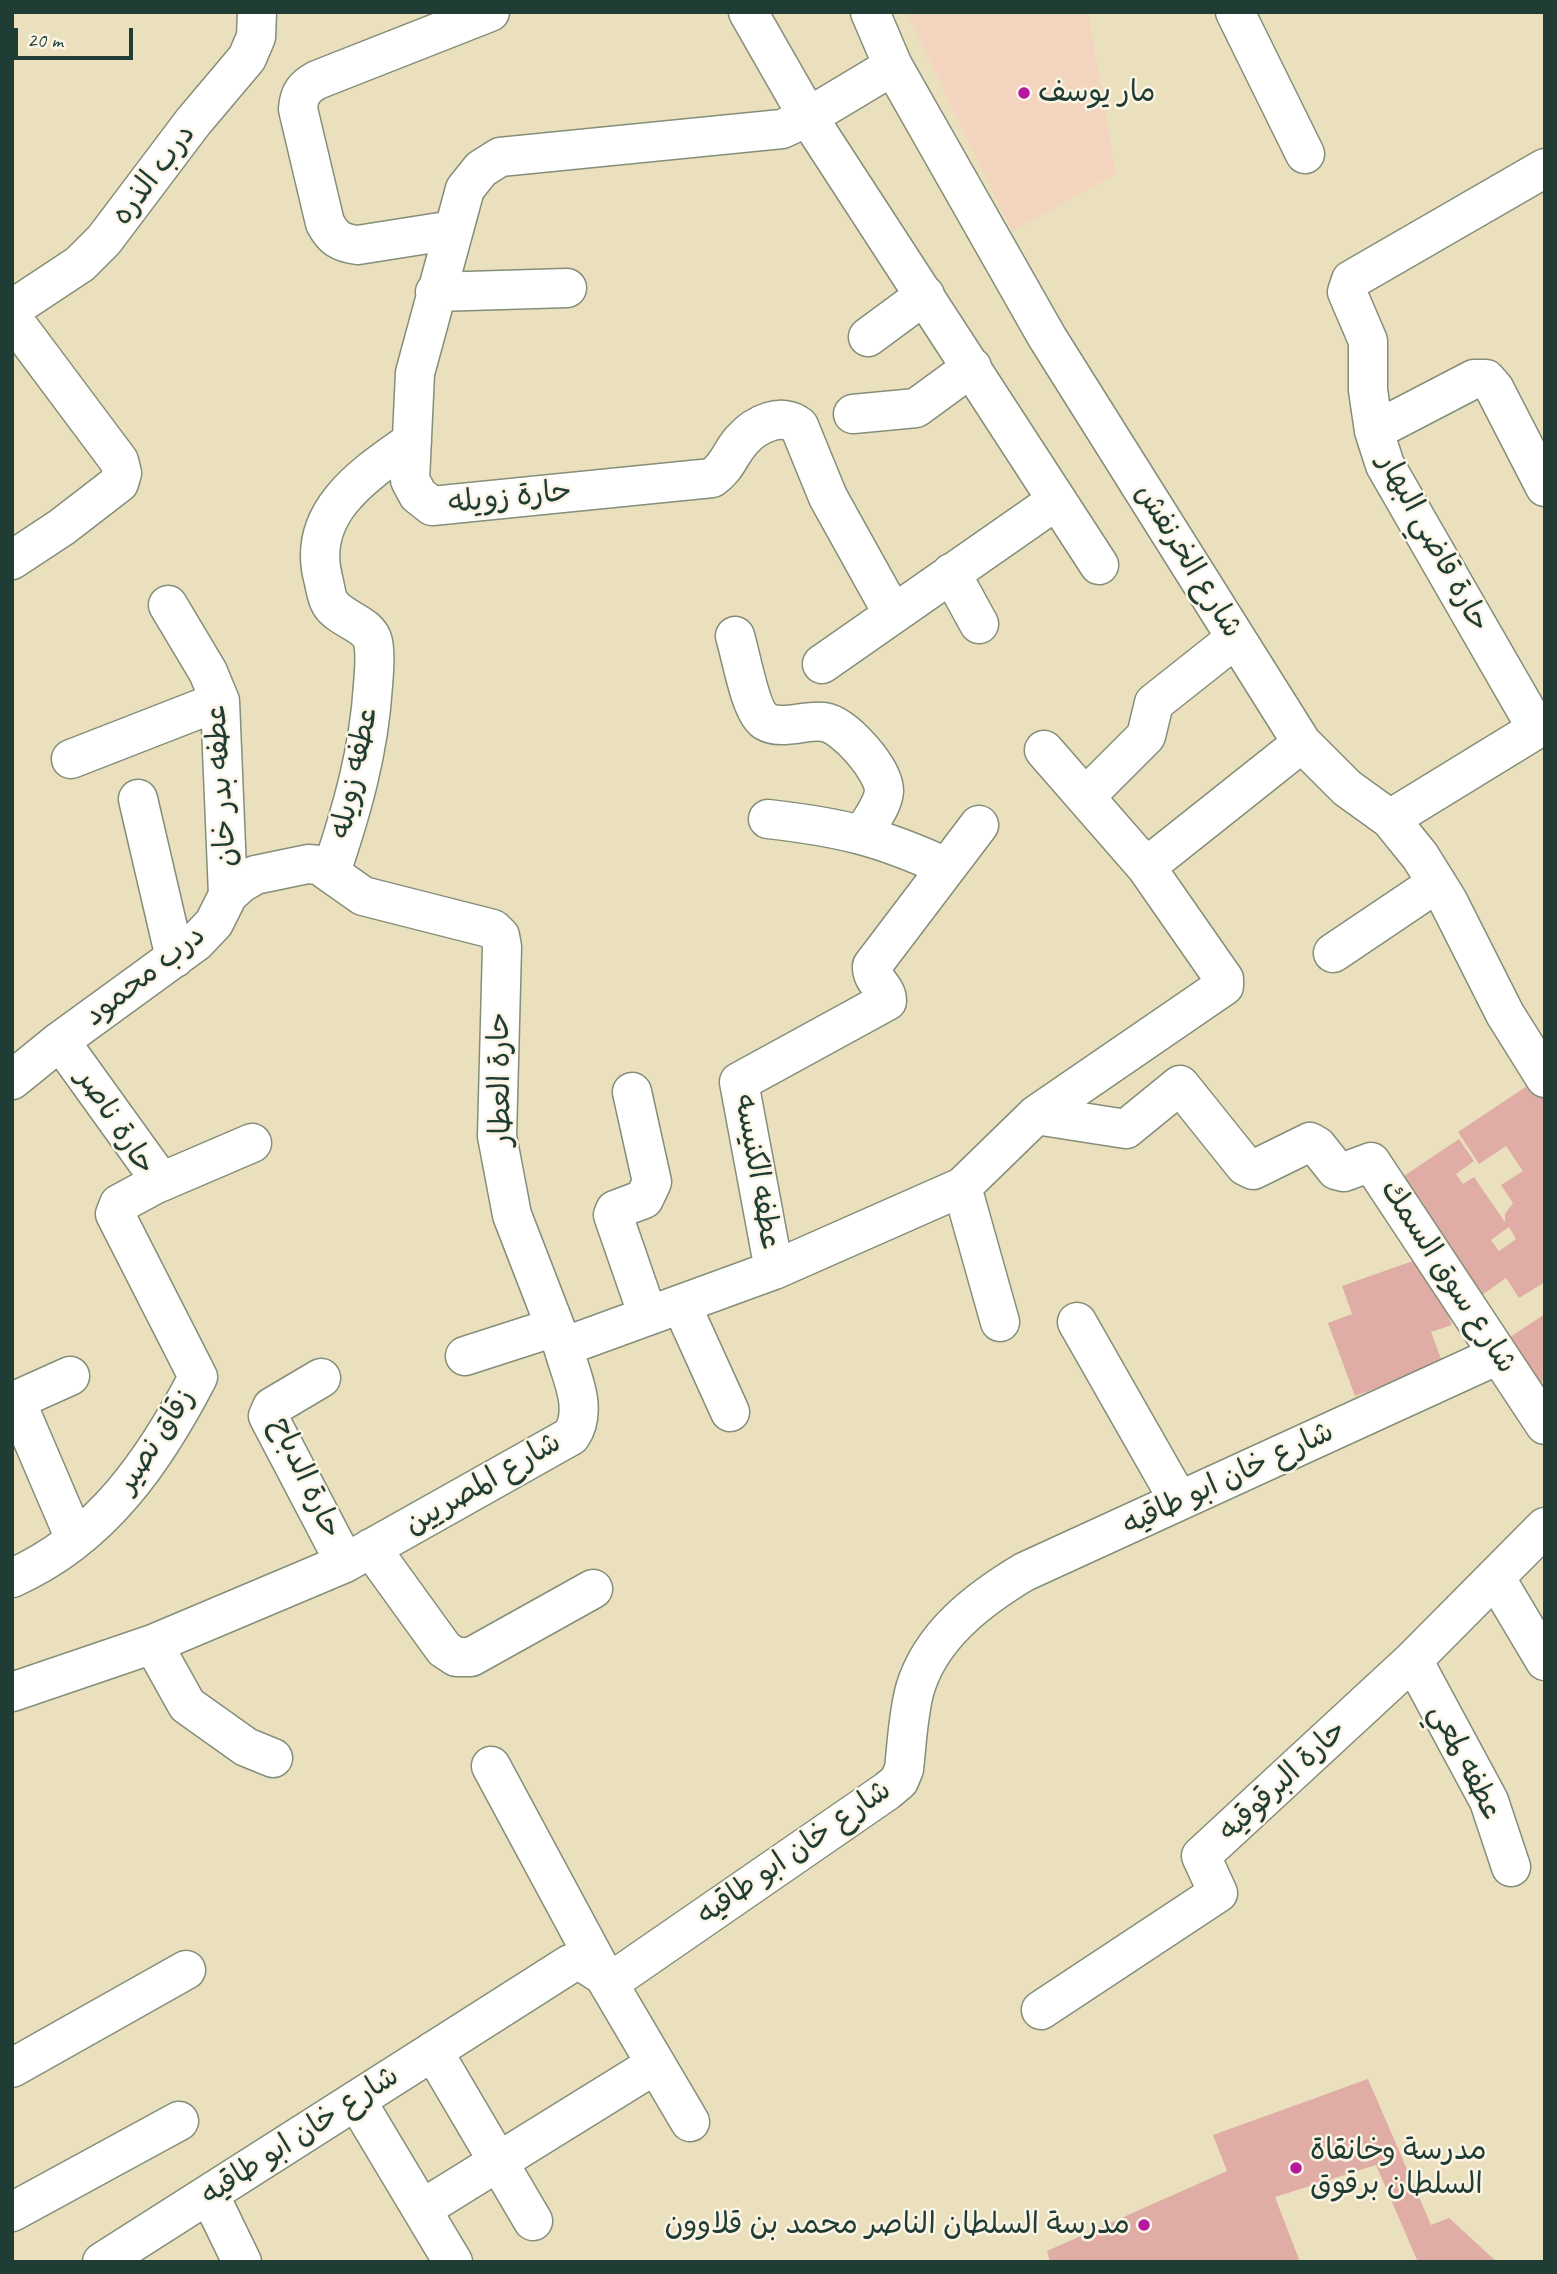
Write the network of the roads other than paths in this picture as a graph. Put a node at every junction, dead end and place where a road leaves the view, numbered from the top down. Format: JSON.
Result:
{"nodes":[{"id":1,"x":257,"y":12,"type":"edge"},
{"id":2,"x":748,"y":12,"type":"edge"},
{"id":3,"x":870,"y":12,"type":"edge"},
{"id":4,"x":1235,"y":12,"type":"edge"},
{"id":5,"x":466,"y":17,"type":"edge"},
{"id":6,"x":893,"y":66,"type":"junction"},
{"id":7,"x":808,"y":117,"type":"junction"},
{"id":8,"x":1306,"y":154,"type":"dead end"},
{"id":9,"x":1545,"y":168,"type":"edge"},
{"id":10,"x":453,"y":230,"type":"junction"},
{"id":11,"x":567,"y":288,"type":"dead end"},
{"id":12,"x":435,"y":292,"type":"junction"},
{"id":13,"x":925,"y":295,"type":"junction"},
{"id":14,"x":12,"y":309,"type":"edge"},
{"id":15,"x":12,"y":318,"type":"edge"},
{"id":16,"x":868,"y":337,"type":"dead end"},
{"id":17,"x":972,"y":366,"type":"junction"},
{"id":18,"x":853,"y":414,"type":"dead end"},
{"id":19,"x":1374,"y":430,"type":"junction"},
{"id":20,"x":412,"y":441,"type":"junction"},
{"id":21,"x":1545,"y":487,"type":"edge"},
{"id":22,"x":1057,"y":500,"type":"junction"},
{"id":23,"x":12,"y":560,"type":"edge"},
{"id":24,"x":1098,"y":565,"type":"dead end"},
{"id":25,"x":951,"y":573,"type":"junction"},
{"id":26,"x":168,"y":605,"type":"dead end"},
{"id":27,"x":893,"y":614,"type":"junction"},
{"id":28,"x":979,"y":624,"type":"dead end"},
{"id":29,"x":735,"y":636,"type":"dead end"},
{"id":30,"x":1236,"y":638,"type":"junction"},
{"id":31,"x":822,"y":664,"type":"dead end"},
{"id":32,"x":220,"y":701,"type":"junction"},
{"id":33,"x":1541,"y":726,"type":"edge"},
{"id":34,"x":1302,"y":743,"type":"junction"},
{"id":35,"x":1044,"y":750,"type":"dead end"},
{"id":36,"x":71,"y":759,"type":"dead end"},
{"id":37,"x":1085,"y":797,"type":"junction"},
{"id":38,"x":138,"y":799,"type":"dead end"},
{"id":39,"x":768,"y":819,"type":"dead end"},
{"id":40,"x":1390,"y":819,"type":"junction"},
{"id":41,"x":979,"y":825,"type":"dead end"},
{"id":42,"x":863,"y":834,"type":"junction"},
{"id":43,"x":946,"y":867,"type":"junction"},
{"id":44,"x":1146,"y":867,"type":"junction"},
{"id":45,"x":331,"y":872,"type":"junction"},
{"id":46,"x":1437,"y":883,"type":"junction"},
{"id":47,"x":228,"y":895,"type":"junction"},
{"id":48,"x":493,"y":929,"type":"joint"},
{"id":49,"x":1333,"y":953,"type":"dead end"},
{"id":50,"x":174,"y":958,"type":"junction"},
{"id":51,"x":60,"y":1041,"type":"junction"},
{"id":52,"x":16,"y":1065,"type":"edge"},
{"id":53,"x":1545,"y":1078,"type":"edge"},
{"id":54,"x":632,"y":1092,"type":"dead end"},
{"id":55,"x":1036,"y":1115,"type":"junction"},
{"id":56,"x":251,"y":1143,"type":"dead end"},
{"id":57,"x":154,"y":1185,"type":"junction"},
{"id":58,"x":962,"y":1187,"type":"junction"},
{"id":59,"x":774,"y":1270,"type":"junction"},
{"id":60,"x":664,"y":1310,"type":"junction"},
{"id":61,"x":1000,"y":1322,"type":"dead end"},
{"id":62,"x":1077,"y":1322,"type":"dead end"},
{"id":63,"x":559,"y":1337,"type":"junction"},
{"id":64,"x":1498,"y":1355,"type":"junction"},
{"id":65,"x":465,"y":1356,"type":"dead end"},
{"id":66,"x":70,"y":1376,"type":"dead end"},
{"id":67,"x":198,"y":1377,"type":"joint"},
{"id":68,"x":321,"y":1378,"type":"dead end"},
{"id":69,"x":14,"y":1402,"type":"edge"},
{"id":70,"x":730,"y":1412,"type":"dead end"},
{"id":71,"x":1545,"y":1425,"type":"edge"},
{"id":72,"x":1179,"y":1501,"type":"junction"},
{"id":73,"x":1545,"y":1527,"type":"edge"},
{"id":74,"x":75,"y":1539,"type":"junction"},
{"id":75,"x":358,"y":1555,"type":"junction"},
{"id":76,"x":1495,"y":1577,"type":"junction"},
{"id":77,"x":12,"y":1578,"type":"edge"},
{"id":78,"x":593,"y":1589,"type":"dead end"},
{"id":79,"x":153,"y":1644,"type":"junction"},
{"id":80,"x":1413,"y":1660,"type":"junction"},
{"id":81,"x":1545,"y":1661,"type":"edge"},
{"id":82,"x":12,"y":1692,"type":"edge"},
{"id":83,"x":273,"y":1758,"type":"dead end"},
{"id":84,"x":491,"y":1766,"type":"dead end"},
{"id":85,"x":1511,"y":1867,"type":"dead end"},
{"id":86,"x":186,"y":1970,"type":"dead end"},
{"id":87,"x":604,"y":1976,"type":"junction"},
{"id":88,"x":1041,"y":2010,"type":"dead end"},
{"id":89,"x":433,"y":2051,"type":"junction"},
{"id":90,"x":656,"y":2064,"type":"junction"},
{"id":91,"x":12,"y":2067,"type":"edge"},
{"id":92,"x":356,"y":2100,"type":"junction"},
{"id":93,"x":179,"y":2121,"type":"dead end"},
{"id":94,"x":690,"y":2122,"type":"dead end"},
{"id":95,"x":498,"y":2161,"type":"junction"},
{"id":96,"x":209,"y":2194,"type":"junction"},
{"id":97,"x":422,"y":2209,"type":"junction"},
{"id":98,"x":12,"y":2212,"type":"edge"},
{"id":99,"x":533,"y":2221,"type":"dead end"},
{"id":100,"x":102,"y":2262,"type":"edge"},
{"id":101,"x":242,"y":2262,"type":"edge"},
{"id":102,"x":453,"y":2262,"type":"edge"}],
"edges":[{"from":1,"to":14,"type":"street","name":"درب الذره"},
{"from":2,"to":7,"type":"street"},
{"from":3,"to":6,"type":"street","name":"شارع الخرنفش"},
{"from":4,"to":8,"type":"street"},
{"from":5,"to":10,"type":"street"},
{"from":6,"to":7,"type":"street","name":"حارة زويله"},
{"from":6,"to":30,"type":"street","name":"شارع الخرنفش"},
{"from":7,"to":10,"type":"street","name":"حارة زويله"},
{"from":7,"to":13,"type":"street"},
{"from":9,"to":19,"type":"street","name":"حارة قاضي البهار"},
{"from":10,"to":12,"type":"street","name":"حارة زويله"},
{"from":11,"to":12,"type":"street"},
{"from":12,"to":20,"type":"street","name":"حارة زويله"},
{"from":13,"to":16,"type":"street"},
{"from":13,"to":17,"type":"street"},
{"from":15,"to":23,"type":"street"},
{"from":17,"to":18,"type":"street"},
{"from":17,"to":22,"type":"street"},
{"from":19,"to":21,"type":"street"},
{"from":19,"to":33,"type":"street","name":"حارة قاضي البهار"},
{"from":20,"to":27,"type":"street","name":"حارة زويله"},
{"from":20,"to":45,"type":"street","name":"عطفه زويله"},
{"from":22,"to":24,"type":"street"},
{"from":22,"to":25,"type":"street"},
{"from":25,"to":27,"type":"street"},
{"from":25,"to":28,"type":"street"},
{"from":26,"to":32,"type":"street","name":"عطفه بدر خان"},
{"from":27,"to":31,"type":"street"},
{"from":29,"to":42,"type":"street"},
{"from":30,"to":34,"type":"street","name":"شارع الخرنفش"},
{"from":30,"to":37,"type":"street"},
{"from":32,"to":36,"type":"street"},
{"from":32,"to":47,"type":"street","name":"عطفه بدر خان"},
{"from":33,"to":40,"type":"street"},
{"from":34,"to":40,"type":"street","name":"شارع الخرنفش"},
{"from":34,"to":44,"type":"street"},
{"from":35,"to":37,"type":"street"},
{"from":37,"to":44,"type":"street"},
{"from":38,"to":50,"type":"street"},
{"from":39,"to":42,"type":"street"},
{"from":40,"to":46,"type":"street","name":"شارع الخرنفش"},
{"from":41,"to":43,"type":"street","name":"عطفه الكنيسه"},
{"from":42,"to":43,"type":"street"},
{"from":43,"to":59,"type":"street","name":"عطفه الكنيسه"},
{"from":44,"to":55,"type":"street"},
{"from":45,"to":47,"type":"street","name":"درب محمود"},
{"from":45,"to":48,"type":"street","name":"درب محمود"},
{"from":46,"to":49,"type":"street"},
{"from":46,"to":53,"type":"street","name":"شارع الخرنفش"},
{"from":47,"to":50,"type":"street","name":"درب محمود"},
{"from":48,"to":63,"type":"street","name":"حارة العطار"},
{"from":50,"to":51,"type":"street","name":"درب محمود"},
{"from":51,"to":52,"type":"street","name":"درب محمود"},
{"from":51,"to":57,"type":"street","name":"حارة ناصر"},
{"from":54,"to":60,"type":"street"},
{"from":55,"to":58,"type":"street"},
{"from":55,"to":64,"type":"street","name":"شارع سوق السمك"},
{"from":56,"to":57,"type":"street"},
{"from":57,"to":67,"type":"street","name":"حارة ناصر"},
{"from":58,"to":59,"type":"street"},
{"from":58,"to":61,"type":"street"},
{"from":59,"to":60,"type":"street"},
{"from":60,"to":63,"type":"street"},
{"from":60,"to":70,"type":"street"},
{"from":62,"to":72,"type":"street"},
{"from":63,"to":65,"type":"street"},
{"from":63,"to":75,"type":"street","name":"شارع المصريين"},
{"from":64,"to":71,"type":"street","name":"شارع سوق السمك"},
{"from":64,"to":72,"type":"street","name":"شارع خان ابو طاقيه"},
{"from":66,"to":69,"type":"street"},
{"from":67,"to":74,"type":"street","name":"زقاق نصير"},
{"from":68,"to":75,"type":"street","name":"حارة الدباح"},
{"from":69,"to":74,"type":"street"},
{"from":72,"to":87,"type":"street","name":"شارع خان ابو طاقيه"},
{"from":73,"to":76,"type":"street","name":"حارة البرقوقيه"},
{"from":74,"to":77,"type":"street","name":"زقاق نصير"},
{"from":75,"to":78,"type":"street"},
{"from":75,"to":79,"type":"street","name":"شارع المصريين"},
{"from":76,"to":80,"type":"street","name":"حارة البرقوقيه"},
{"from":76,"to":81,"type":"street"},
{"from":79,"to":82,"type":"street","name":"شارع المصريين"},
{"from":79,"to":83,"type":"street"},
{"from":80,"to":85,"type":"street","name":"عطفه لمعي"},
{"from":80,"to":88,"type":"street","name":"حارة البرقوقيه"},
{"from":84,"to":87,"type":"street"},
{"from":86,"to":91,"type":"street"},
{"from":87,"to":89,"type":"street","name":"شارع خان ابو طاقيه"},
{"from":87,"to":90,"type":"street"},
{"from":89,"to":92,"type":"street","name":"شارع خان ابو طاقيه"},
{"from":89,"to":95,"type":"street"},
{"from":90,"to":94,"type":"street"},
{"from":90,"to":95,"type":"street"},
{"from":92,"to":96,"type":"street","name":"شارع خان ابو طاقيه"},
{"from":92,"to":97,"type":"street"},
{"from":93,"to":98,"type":"street"},
{"from":95,"to":97,"type":"street"},
{"from":95,"to":99,"type":"street"},
{"from":96,"to":100,"type":"street","name":"شارع خان ابو طاقيه"},
{"from":96,"to":101,"type":"street"},
{"from":97,"to":102,"type":"street"}]}
